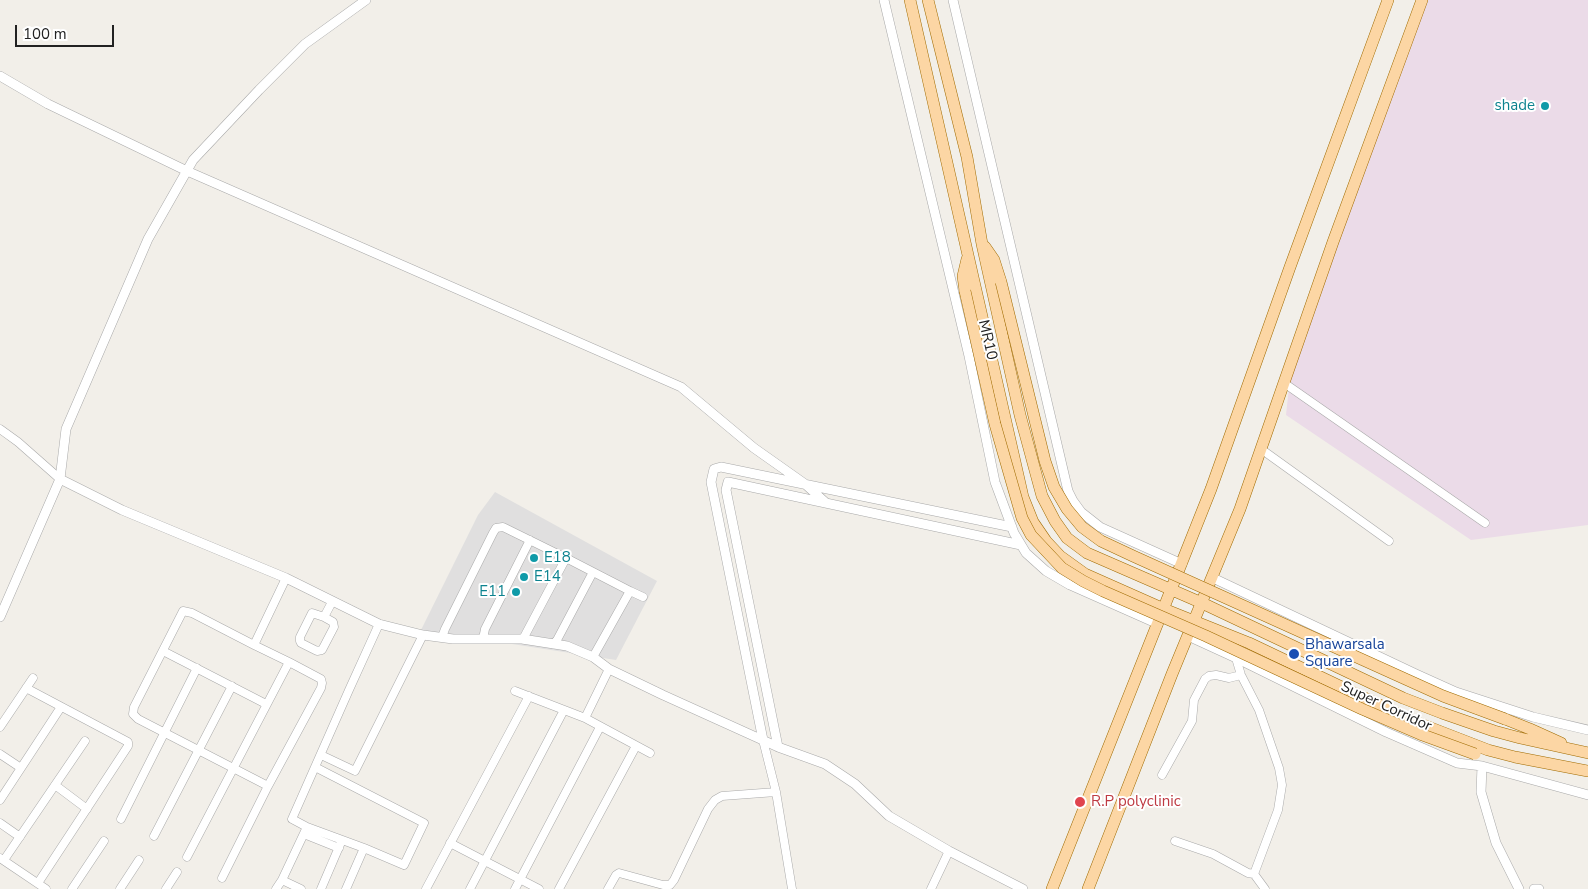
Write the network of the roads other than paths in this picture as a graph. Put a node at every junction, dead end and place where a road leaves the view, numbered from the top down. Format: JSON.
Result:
{"nodes":[{"id":1,"x":366,"y":0,"type":"edge"},
{"id":2,"x":884,"y":0,"type":"edge"},
{"id":3,"x":910,"y":0,"type":"edge"},
{"id":4,"x":928,"y":0,"type":"edge"},
{"id":5,"x":953,"y":0,"type":"edge"},
{"id":6,"x":1388,"y":0,"type":"edge"},
{"id":7,"x":1422,"y":0,"type":"edge"},
{"id":8,"x":0,"y":76,"type":"edge"},
{"id":9,"x":187,"y":171,"type":"junction"},
{"id":10,"x":982,"y":244,"type":"junction"},
{"id":11,"x":967,"y":256,"type":"junction"},
{"id":12,"x":1284,"y":383,"type":"junction"},
{"id":13,"x":0,"y":429,"type":"edge"},
{"id":14,"x":1262,"y":449,"type":"junction"},
{"id":15,"x":60,"y":479,"type":"junction"},
{"id":16,"x":805,"y":484,"type":"junction"},
{"id":17,"x":825,"y":502,"type":"junction"},
{"id":18,"x":1485,"y":523,"type":"dead end"},
{"id":19,"x":1012,"y":527,"type":"junction"},
{"id":20,"x":530,"y":540,"type":"junction"},
{"id":21,"x":1388,"y":542,"type":"dead end"},
{"id":22,"x":1021,"y":545,"type":"junction"},
{"id":23,"x":566,"y":558,"type":"junction"},
{"id":24,"x":1182,"y":564,"type":"junction"},
{"id":25,"x":593,"y":572,"type":"junction"},
{"id":26,"x":286,"y":578,"type":"junction"},
{"id":27,"x":1213,"y":578,"type":"junction"},
{"id":28,"x":1172,"y":589,"type":"junction"},
{"id":29,"x":630,"y":591,"type":"junction"},
{"id":30,"x":643,"y":597,"type":"dead end"},
{"id":31,"x":332,"y":602,"type":"junction"},
{"id":32,"x":1202,"y":603,"type":"junction"},
{"id":33,"x":1164,"y":609,"type":"junction"},
{"id":34,"x":0,"y":617,"type":"edge"},
{"id":35,"x":324,"y":617,"type":"junction"},
{"id":36,"x":1194,"y":621,"type":"junction"},
{"id":37,"x":379,"y":624,"type":"junction"},
{"id":38,"x":1158,"y":624,"type":"junction"},
{"id":39,"x":423,"y":635,"type":"junction"},
{"id":40,"x":1188,"y":636,"type":"junction"},
{"id":41,"x":442,"y":637,"type":"junction"},
{"id":42,"x":482,"y":639,"type":"junction"},
{"id":43,"x":523,"y":639,"type":"junction"},
{"id":44,"x":553,"y":644,"type":"junction"},
{"id":45,"x":254,"y":645,"type":"junction"},
{"id":46,"x":162,"y":651,"type":"junction"},
{"id":47,"x":594,"y":657,"type":"junction"},
{"id":48,"x":1236,"y":658,"type":"junction"},
{"id":49,"x":289,"y":662,"type":"junction"},
{"id":50,"x":197,"y":668,"type":"junction"},
{"id":51,"x":609,"y":669,"type":"junction"},
{"id":52,"x":1241,"y":675,"type":"junction"},
{"id":53,"x":33,"y":678,"type":"dead end"},
{"id":54,"x":232,"y":686,"type":"junction"},
{"id":55,"x":26,"y":688,"type":"junction"},
{"id":56,"x":515,"y":691,"type":"dead end"},
{"id":57,"x":529,"y":696,"type":"junction"},
{"id":58,"x":266,"y":704,"type":"junction"},
{"id":59,"x":61,"y":707,"type":"junction"},
{"id":60,"x":564,"y":710,"type":"junction"},
{"id":61,"x":585,"y":718,"type":"junction"},
{"id":62,"x":0,"y":727,"type":"edge"},
{"id":63,"x":600,"y":727,"type":"junction"},
{"id":64,"x":1588,"y":730,"type":"edge"},
{"id":65,"x":164,"y":732,"type":"junction"},
{"id":66,"x":85,"y":740,"type":"dead end"},
{"id":67,"x":762,"y":740,"type":"junction"},
{"id":68,"x":636,"y":746,"type":"junction"},
{"id":69,"x":778,"y":747,"type":"junction"},
{"id":70,"x":199,"y":751,"type":"junction"},
{"id":71,"x":1582,"y":752,"type":"edge"},
{"id":72,"x":0,"y":754,"type":"edge"},
{"id":73,"x":650,"y":754,"type":"dead end"},
{"id":74,"x":321,"y":755,"type":"junction"},
{"id":75,"x":1482,"y":766,"type":"junction"},
{"id":76,"x":315,"y":767,"type":"junction"},
{"id":77,"x":1563,"y":767,"type":"junction"},
{"id":78,"x":21,"y":768,"type":"junction"},
{"id":79,"x":234,"y":768,"type":"junction"},
{"id":80,"x":1588,"y":771,"type":"edge"},
{"id":81,"x":1162,"y":775,"type":"dead end"},
{"id":82,"x":55,"y":785,"type":"junction"},
{"id":83,"x":268,"y":786,"type":"junction"},
{"id":84,"x":776,"y":792,"type":"junction"},
{"id":85,"x":1587,"y":797,"type":"edge"},
{"id":86,"x":0,"y":800,"type":"edge"},
{"id":87,"x":87,"y":809,"type":"junction"},
{"id":88,"x":121,"y":819,"type":"dead end"},
{"id":89,"x":0,"y":823,"type":"edge"},
{"id":90,"x":306,"y":830,"type":"junction"},
{"id":91,"x":154,"y":836,"type":"dead end"},
{"id":92,"x":20,"y":837,"type":"junction"},
{"id":93,"x":1175,"y":841,"type":"dead end"},
{"id":94,"x":104,"y":842,"type":"dead end"},
{"id":95,"x":450,"y":843,"type":"junction"},
{"id":96,"x":340,"y":844,"type":"junction"},
{"id":97,"x":364,"y":848,"type":"junction"},
{"id":98,"x":949,"y":852,"type":"junction"},
{"id":99,"x":187,"y":857,"type":"dead end"},
{"id":100,"x":2,"y":859,"type":"edge"},
{"id":101,"x":139,"y":860,"type":"dead end"},
{"id":102,"x":484,"y":861,"type":"junction"},
{"id":103,"x":177,"y":872,"type":"dead end"},
{"id":104,"x":1254,"y":874,"type":"junction"},
{"id":105,"x":222,"y":878,"type":"dead end"},
{"id":106,"x":520,"y":879,"type":"junction"},
{"id":107,"x":282,"y":880,"type":"junction"},
{"id":108,"x":38,"y":883,"type":"junction"},
{"id":109,"x":1263,"y":888,"type":"edge"},
{"id":110,"x":46,"y":889,"type":"edge"},
{"id":111,"x":72,"y":889,"type":"edge"},
{"id":112,"x":120,"y":889,"type":"edge"},
{"id":113,"x":166,"y":889,"type":"edge"},
{"id":114,"x":276,"y":889,"type":"edge"},
{"id":115,"x":301,"y":889,"type":"edge"},
{"id":116,"x":321,"y":889,"type":"edge"},
{"id":117,"x":346,"y":889,"type":"edge"},
{"id":118,"x":426,"y":889,"type":"edge"},
{"id":119,"x":470,"y":889,"type":"edge"},
{"id":120,"x":515,"y":889,"type":"edge"},
{"id":121,"x":539,"y":889,"type":"edge"},
{"id":122,"x":559,"y":889,"type":"edge"},
{"id":123,"x":609,"y":889,"type":"edge"},
{"id":124,"x":792,"y":889,"type":"edge"},
{"id":125,"x":931,"y":889,"type":"edge"},
{"id":126,"x":1023,"y":889,"type":"edge"},
{"id":127,"x":1052,"y":889,"type":"edge"},
{"id":128,"x":1088,"y":889,"type":"edge"},
{"id":129,"x":1519,"y":889,"type":"edge"},
{"id":130,"x":1534,"y":889,"type":"edge"},
{"id":131,"x":1539,"y":889,"type":"edge"}],
"edges":[{"from":1,"to":9,"type":"street"},
{"from":2,"to":19,"type":"street"},
{"from":3,"to":11,"type":"main road","name":"MR10"},
{"from":4,"to":10,"type":"main road","name":"MR10"},
{"from":5,"to":24,"type":"street"},
{"from":6,"to":24,"type":"main road"},
{"from":7,"to":12,"type":"main road"},
{"from":8,"to":9,"type":"street"},
{"from":9,"to":15,"type":"street"},
{"from":9,"to":16,"type":"street"},
{"from":10,"to":28,"type":"main road","name":"MR10"},
{"from":10,"to":71,"type":"main road","bridge":true},
{"from":11,"to":33,"type":"main road","name":"MR10"},
{"from":11,"to":77,"type":"main road","bridge":true},
{"from":12,"to":14,"type":"main road"},
{"from":12,"to":18,"type":"street"},
{"from":13,"to":15,"type":"street"},
{"from":14,"to":21,"type":"street"},
{"from":14,"to":27,"type":"main road"},
{"from":15,"to":26,"type":"street"},
{"from":15,"to":34,"type":"street"},
{"from":16,"to":17,"type":"street"},
{"from":16,"to":19,"type":"street"},
{"from":16,"to":67,"type":"street"},
{"from":17,"to":22,"type":"street"},
{"from":17,"to":69,"type":"street"},
{"from":19,"to":22,"type":"street"},
{"from":20,"to":23,"type":"street"},
{"from":20,"to":41,"type":"street"},
{"from":20,"to":42,"type":"street"},
{"from":22,"to":38,"type":"street"},
{"from":23,"to":25,"type":"street"},
{"from":23,"to":43,"type":"street"},
{"from":24,"to":28,"type":"main road"},
{"from":25,"to":29,"type":"street"},
{"from":25,"to":44,"type":"street"},
{"from":26,"to":31,"type":"street"},
{"from":26,"to":45,"type":"street"},
{"from":27,"to":32,"type":"main road"},
{"from":27,"to":64,"type":"street"},
{"from":28,"to":32,"type":"main road","name":"Super Corridor"},
{"from":28,"to":33,"type":"main road"},
{"from":29,"to":30,"type":"street"},
{"from":29,"to":47,"type":"street"},
{"from":31,"to":35,"type":"street"},
{"from":31,"to":37,"type":"street"},
{"from":32,"to":36,"type":"main road"},
{"from":32,"to":71,"type":"main road","name":"Super Corridor"},
{"from":33,"to":36,"type":"main road","name":"Super Corridor"},
{"from":33,"to":38,"type":"main road"},
{"from":35,"to":35,"type":"street"},
{"from":36,"to":40,"type":"main road"},
{"from":36,"to":77,"type":"main road","name":"Super Corridor"},
{"from":37,"to":39,"type":"street"},
{"from":37,"to":74,"type":"street"},
{"from":38,"to":127,"type":"main road"},
{"from":39,"to":41,"type":"street"},
{"from":39,"to":74,"type":"street"},
{"from":40,"to":48,"type":"street"},
{"from":40,"to":128,"type":"main road"},
{"from":41,"to":42,"type":"street"},
{"from":42,"to":43,"type":"street"},
{"from":43,"to":44,"type":"street"},
{"from":44,"to":47,"type":"street"},
{"from":45,"to":46,"type":"street"},
{"from":45,"to":49,"type":"street"},
{"from":46,"to":50,"type":"street"},
{"from":46,"to":65,"type":"street"},
{"from":47,"to":51,"type":"street"},
{"from":48,"to":52,"type":"street"},
{"from":48,"to":75,"type":"street"},
{"from":49,"to":58,"type":"street"},
{"from":49,"to":83,"type":"street"},
{"from":50,"to":54,"type":"street"},
{"from":50,"to":65,"type":"street"},
{"from":51,"to":61,"type":"street"},
{"from":51,"to":67,"type":"street"},
{"from":52,"to":81,"type":"street"},
{"from":52,"to":104,"type":"street"},
{"from":53,"to":55,"type":"street"},
{"from":54,"to":58,"type":"street"},
{"from":54,"to":70,"type":"street"},
{"from":55,"to":59,"type":"street"},
{"from":55,"to":62,"type":"street"},
{"from":56,"to":57,"type":"street"},
{"from":57,"to":60,"type":"street"},
{"from":57,"to":95,"type":"street"},
{"from":58,"to":79,"type":"street"},
{"from":59,"to":78,"type":"street"},
{"from":59,"to":87,"type":"street"},
{"from":60,"to":61,"type":"street"},
{"from":60,"to":102,"type":"street"},
{"from":61,"to":63,"type":"street"},
{"from":63,"to":68,"type":"street"},
{"from":63,"to":106,"type":"street"},
{"from":65,"to":70,"type":"street"},
{"from":65,"to":88,"type":"street"},
{"from":66,"to":82,"type":"street"},
{"from":67,"to":69,"type":"street"},
{"from":67,"to":84,"type":"street"},
{"from":68,"to":73,"type":"street"},
{"from":68,"to":122,"type":"street"},
{"from":69,"to":98,"type":"street"},
{"from":70,"to":79,"type":"street"},
{"from":70,"to":91,"type":"street"},
{"from":72,"to":78,"type":"street"},
{"from":74,"to":76,"type":"street"},
{"from":75,"to":85,"type":"street"},
{"from":75,"to":129,"type":"street"},
{"from":76,"to":90,"type":"street"},
{"from":76,"to":97,"type":"street"},
{"from":77,"to":80,"type":"main road","name":"Super Corridor"},
{"from":78,"to":86,"type":"street"},
{"from":79,"to":83,"type":"street"},
{"from":79,"to":99,"type":"street"},
{"from":82,"to":87,"type":"street"},
{"from":82,"to":92,"type":"street"},
{"from":83,"to":105,"type":"street"},
{"from":84,"to":123,"type":"street"},
{"from":84,"to":124,"type":"street"},
{"from":87,"to":108,"type":"street"},
{"from":89,"to":92,"type":"street"},
{"from":90,"to":96,"type":"street"},
{"from":90,"to":107,"type":"street"},
{"from":92,"to":100,"type":"street"},
{"from":93,"to":104,"type":"street"},
{"from":94,"to":111,"type":"street"},
{"from":95,"to":102,"type":"street"},
{"from":95,"to":118,"type":"street"},
{"from":96,"to":97,"type":"street"},
{"from":96,"to":116,"type":"street"},
{"from":97,"to":117,"type":"street"},
{"from":98,"to":125,"type":"street"},
{"from":98,"to":126,"type":"street"},
{"from":100,"to":108,"type":"street"},
{"from":101,"to":112,"type":"street"},
{"from":102,"to":106,"type":"street"},
{"from":102,"to":119,"type":"street"},
{"from":103,"to":113,"type":"street"},
{"from":104,"to":109,"type":"street"},
{"from":106,"to":120,"type":"street"},
{"from":106,"to":121,"type":"street"},
{"from":107,"to":114,"type":"street"},
{"from":107,"to":115,"type":"street"},
{"from":108,"to":110,"type":"street"},
{"from":130,"to":131,"type":"street"}]}
